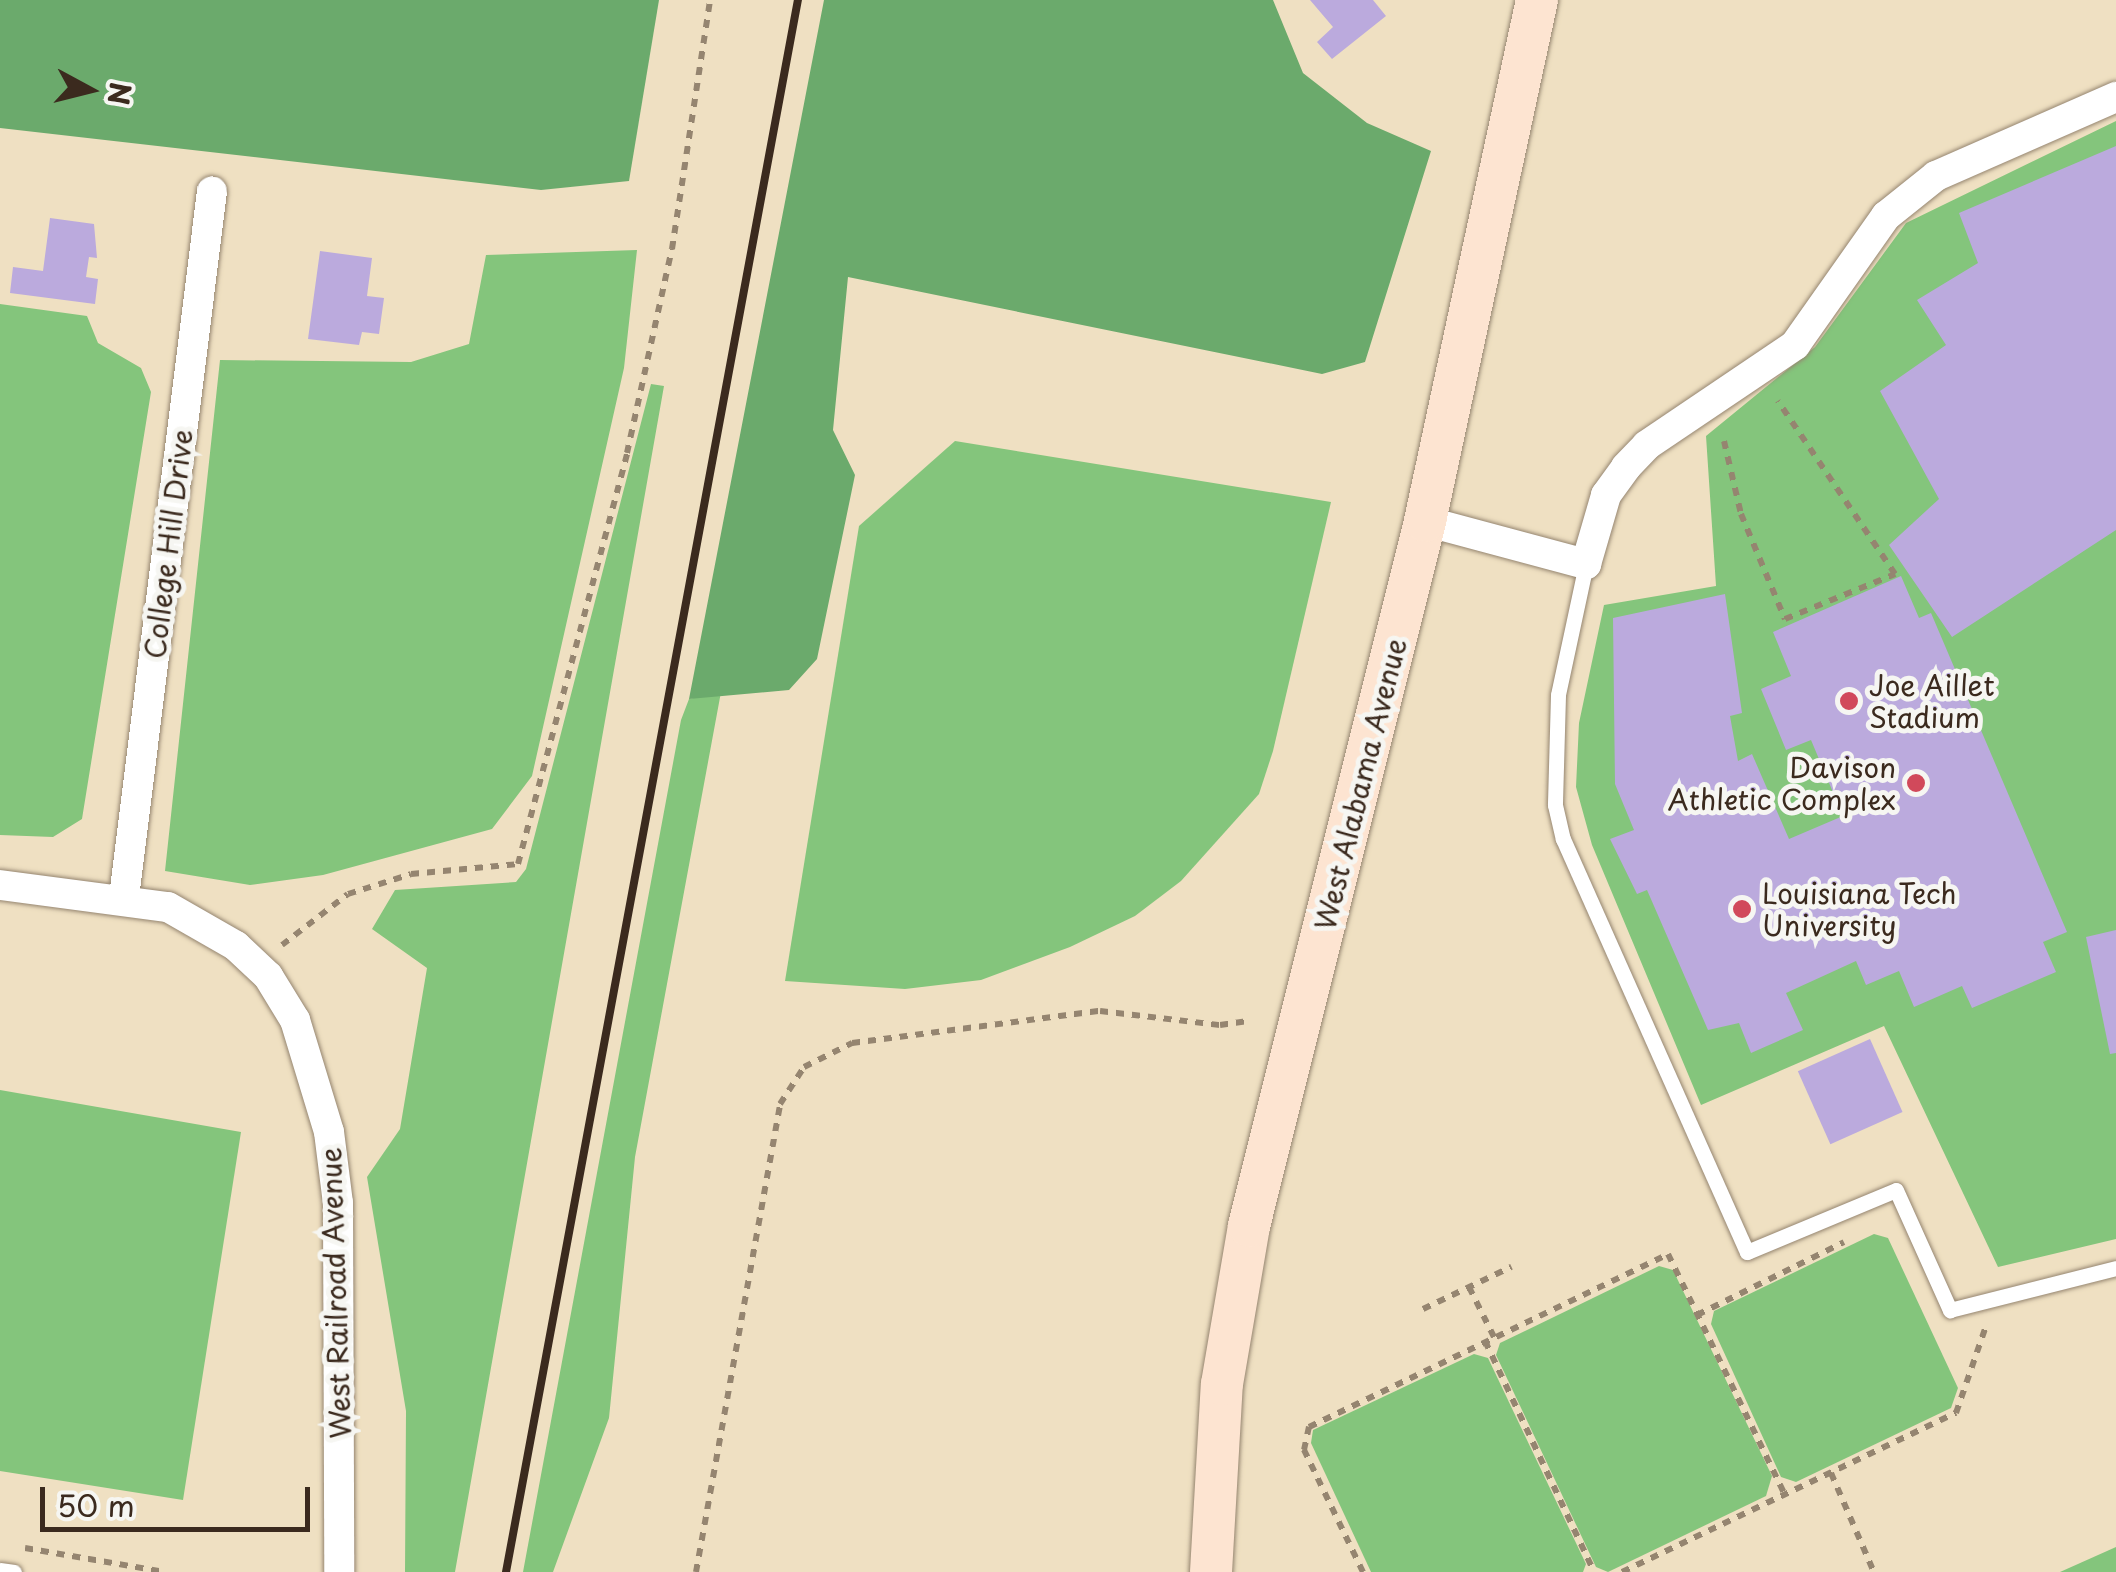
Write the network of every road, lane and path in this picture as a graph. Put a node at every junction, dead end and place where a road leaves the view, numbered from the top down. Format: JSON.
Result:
{"nodes":[{"id":1,"x":710,"y":0,"type":"edge"},
{"id":2,"x":1538,"y":0,"type":"edge"},
{"id":3,"x":2116,"y":97,"type":"edge"},
{"id":4,"x":212,"y":191,"type":"dead end"},
{"id":5,"x":1778,"y":401,"type":"dead end"},
{"id":6,"x":1724,"y":441,"type":"dead end"},
{"id":7,"x":1425,"y":522,"type":"junction"},
{"id":8,"x":1586,"y":564,"type":"junction"},
{"id":9,"x":0,"y":885,"type":"edge"},
{"id":10,"x":124,"y":897,"type":"junction"},
{"id":11,"x":256,"y":965,"type":"junction"},
{"id":12,"x":1250,"y":1021,"type":"dead end"},
{"id":13,"x":1848,"y":1241,"type":"dead end"},
{"id":14,"x":1511,"y":1267,"type":"dead end"},
{"id":15,"x":2116,"y":1268,"type":"edge"},
{"id":16,"x":1469,"y":1287,"type":"junction"},
{"id":17,"x":1996,"y":1298,"type":"junction"},
{"id":18,"x":1423,"y":1309,"type":"dead end"},
{"id":19,"x":1697,"y":1314,"type":"junction"},
{"id":20,"x":1494,"y":1336,"type":"junction"},
{"id":21,"x":1485,"y":1342,"type":"junction"},
{"id":22,"x":1831,"y":1472,"type":"junction"},
{"id":23,"x":1784,"y":1495,"type":"junction"},
{"id":24,"x":18,"y":1547,"type":"dead end"},
{"id":25,"x":0,"y":1570,"type":"edge"},
{"id":26,"x":1873,"y":1570,"type":"edge"},
{"id":27,"x":14,"y":1572,"type":"edge"},
{"id":28,"x":166,"y":1572,"type":"edge"},
{"id":29,"x":339,"y":1572,"type":"edge"},
{"id":30,"x":696,"y":1572,"type":"edge"},
{"id":31,"x":1211,"y":1572,"type":"edge"},
{"id":32,"x":1363,"y":1572,"type":"edge"},
{"id":33,"x":1594,"y":1572,"type":"edge"},
{"id":34,"x":1622,"y":1572,"type":"edge"}],
"edges":[{"from":1,"to":11,"type":"path"},
{"from":2,"to":7,"type":"main road","name":"West Alabama Avenue"},
{"from":3,"to":8,"type":"street"},
{"from":4,"to":10,"type":"street","name":"College Hill Drive"},
{"from":5,"to":6,"type":"path"},
{"from":7,"to":8,"type":"street"},
{"from":7,"to":31,"type":"main road","name":"West Alabama Avenue"},
{"from":8,"to":17,"type":"lane"},
{"from":9,"to":10,"type":"street"},
{"from":10,"to":11,"type":"street"},
{"from":11,"to":29,"type":"street","name":"West Railroad Avenue"},
{"from":12,"to":30,"type":"path"},
{"from":13,"to":19,"type":"path"},
{"from":14,"to":16,"type":"path"},
{"from":15,"to":17,"type":"lane"},
{"from":16,"to":18,"type":"path"},
{"from":16,"to":20,"type":"path"},
{"from":17,"to":22,"type":"path"},
{"from":19,"to":20,"type":"path"},
{"from":19,"to":23,"type":"path"},
{"from":20,"to":21,"type":"path"},
{"from":21,"to":32,"type":"path"},
{"from":21,"to":33,"type":"path"},
{"from":22,"to":23,"type":"path"},
{"from":22,"to":26,"type":"path"},
{"from":23,"to":34,"type":"path"},
{"from":24,"to":28,"type":"path"},
{"from":25,"to":27,"type":"lane"}]}
